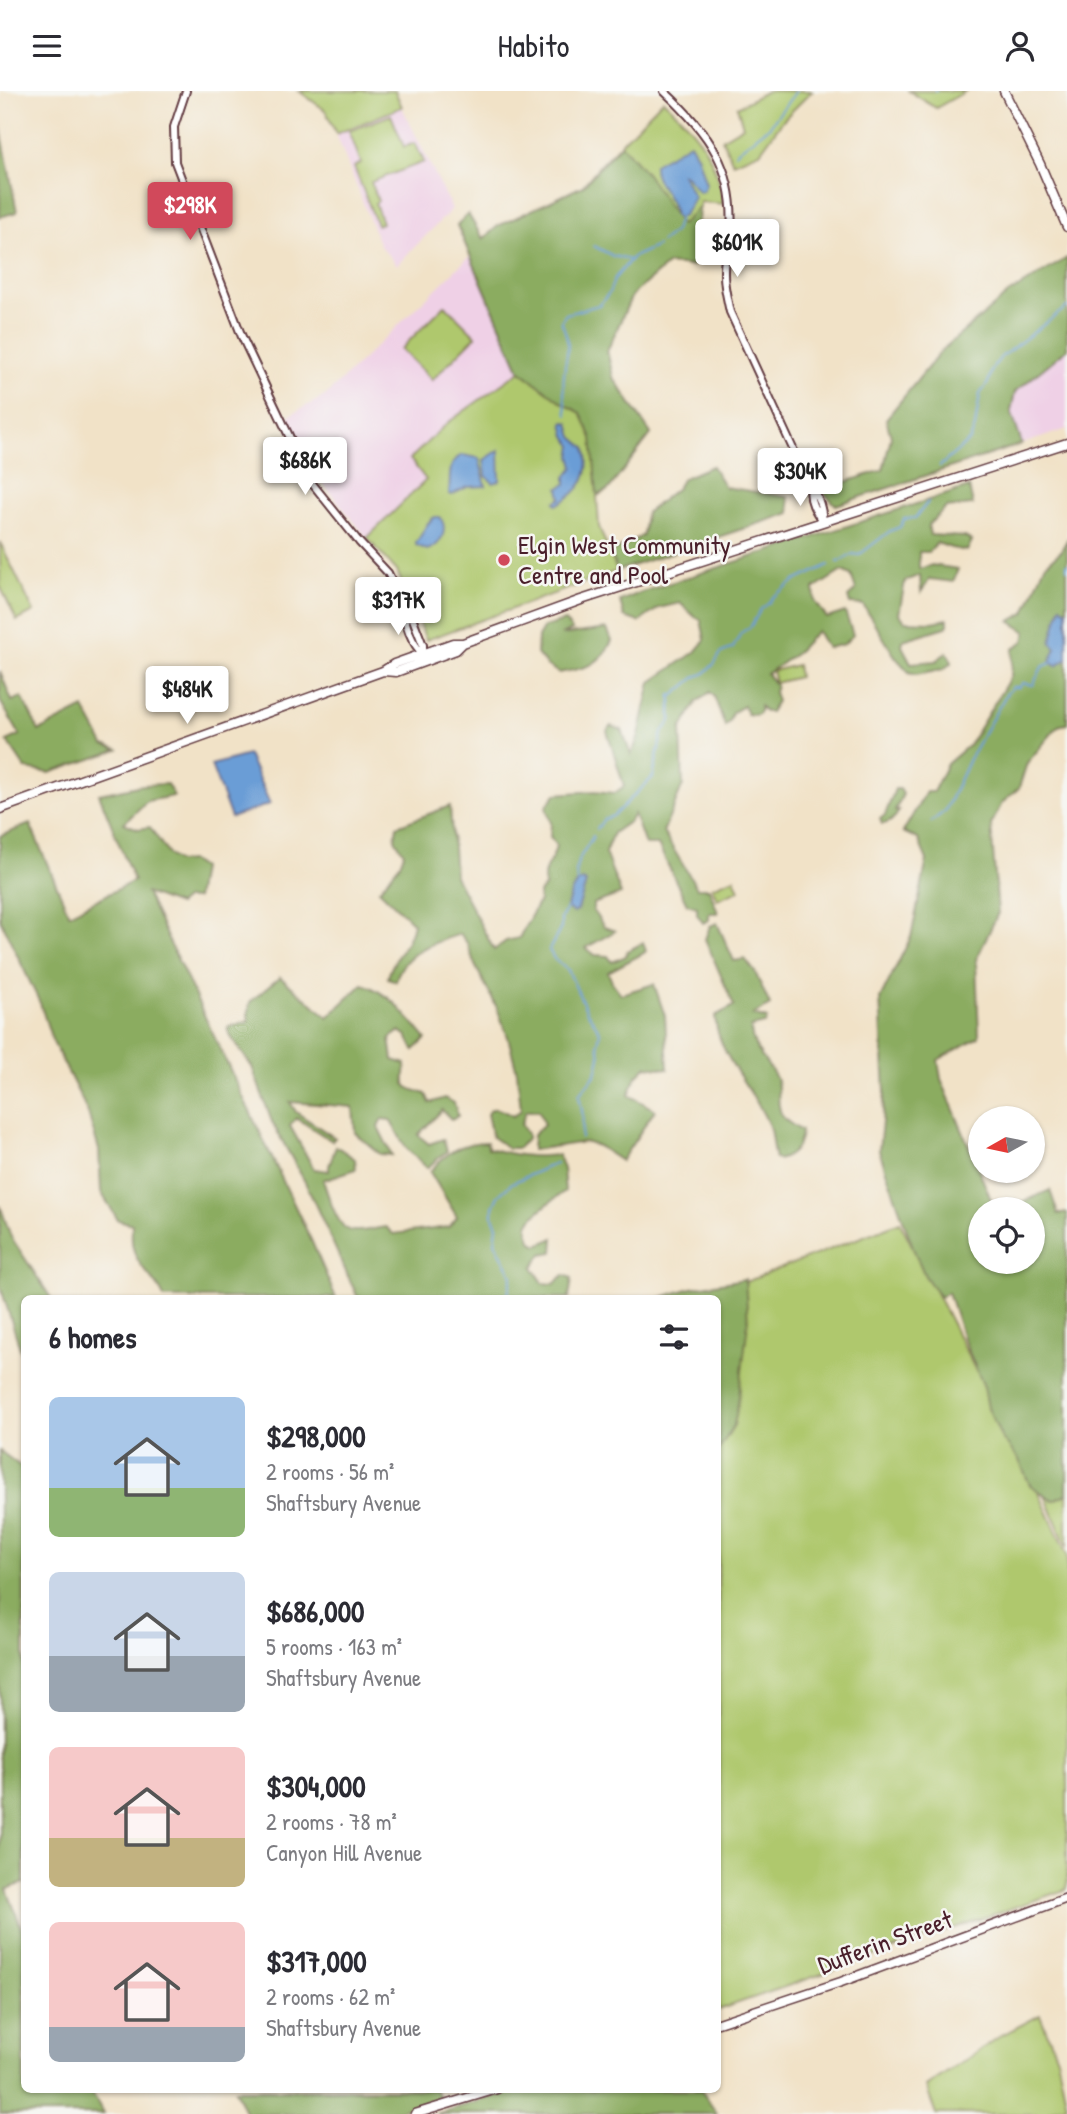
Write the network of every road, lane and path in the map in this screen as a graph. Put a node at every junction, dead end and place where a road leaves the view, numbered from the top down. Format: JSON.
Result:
{"nodes":[{"id":1,"x":186,"y":91,"type":"edge"},
{"id":2,"x":664,"y":91,"type":"edge"},
{"id":3,"x":1004,"y":91,"type":"edge"},
{"id":4,"x":1067,"y":227,"type":"edge"},
{"id":5,"x":1067,"y":443,"type":"edge"},
{"id":6,"x":822,"y":521,"type":"junction"},
{"id":7,"x":463,"y":643,"type":"junction"},
{"id":8,"x":423,"y":654,"type":"junction"},
{"id":9,"x":383,"y":671,"type":"junction"},
{"id":10,"x":0,"y":809,"type":"edge"},
{"id":11,"x":1067,"y":1898,"type":"edge"},
{"id":12,"x":721,"y":2022,"type":"edge"},
{"id":13,"x":484,"y":2093,"type":"edge"},
{"id":14,"x":415,"y":2114,"type":"edge"}],
"edges":[{"from":1,"to":8,"type":"street"},
{"from":2,"to":6,"type":"street"},
{"from":3,"to":4,"type":"main road"},
{"from":5,"to":6,"type":"main road"},
{"from":6,"to":7,"type":"main road"},
{"from":7,"to":8,"type":"main road"},
{"from":7,"to":9,"type":"main road"},
{"from":8,"to":9,"type":"main road"},
{"from":9,"to":10,"type":"main road"},
{"from":11,"to":12,"type":"main road","name":"Dufferin Street"},
{"from":13,"to":14,"type":"main road"}]}
